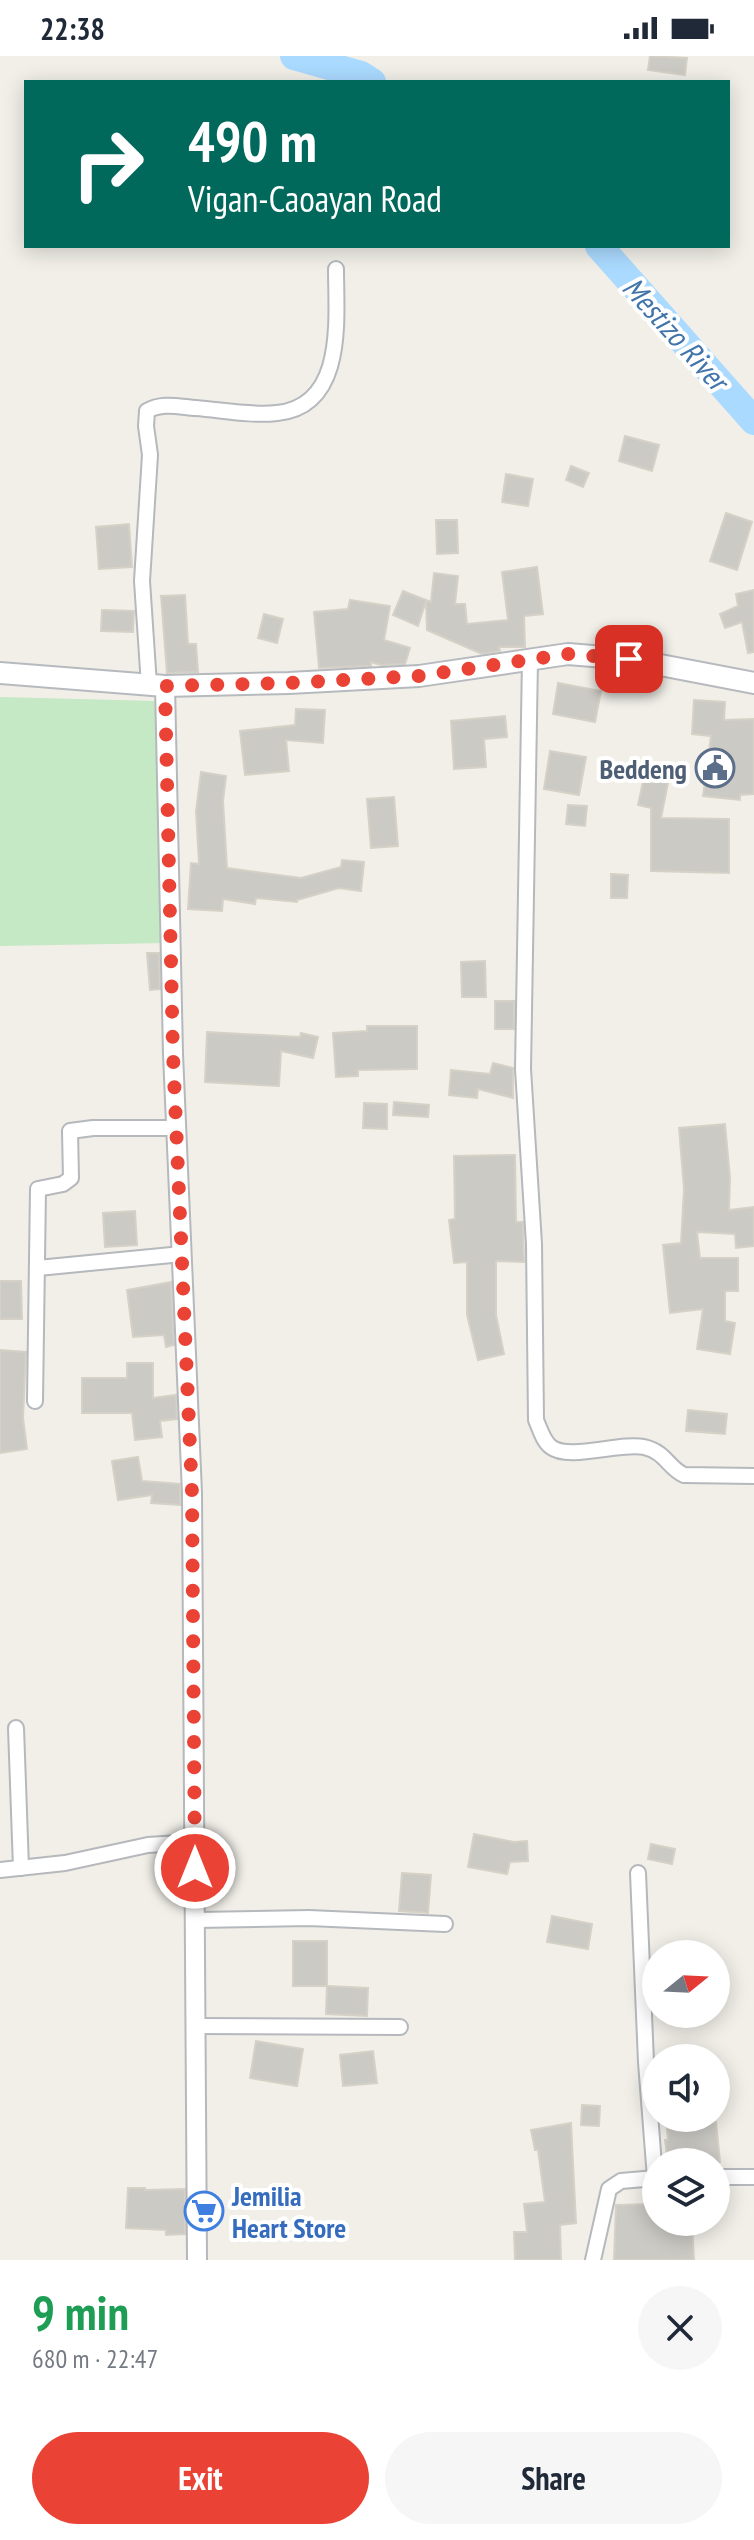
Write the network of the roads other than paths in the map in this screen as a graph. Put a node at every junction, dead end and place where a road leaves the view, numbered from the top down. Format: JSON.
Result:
{"nodes":[{"id":1,"x":336,"y":269,"type":"dead end"},
{"id":2,"x":530,"y":660,"type":"junction"},
{"id":3,"x":0,"y":673,"type":"edge"},
{"id":4,"x":754,"y":683,"type":"edge"},
{"id":5,"x":157,"y":686,"type":"junction"},
{"id":6,"x":177,"y":1128,"type":"junction"},
{"id":7,"x":182,"y":1254,"type":"junction"},
{"id":8,"x":38,"y":1268,"type":"junction"},
{"id":9,"x":35,"y":1401,"type":"dead end"},
{"id":10,"x":754,"y":1476,"type":"edge"},
{"id":11,"x":16,"y":1728,"type":"dead end"},
{"id":12,"x":195,"y":1842,"type":"junction"},
{"id":13,"x":21,"y":1868,"type":"junction"},
{"id":14,"x":0,"y":1870,"type":"edge"},
{"id":15,"x":638,"y":1873,"type":"dead end"},
{"id":16,"x":196,"y":1920,"type":"junction"},
{"id":17,"x":445,"y":1924,"type":"dead end"},
{"id":18,"x":197,"y":2026,"type":"junction"},
{"id":19,"x":400,"y":2027,"type":"dead end"},
{"id":20,"x":653,"y":2148,"type":"edge"},
{"id":21,"x":730,"y":2177,"type":"edge"},
{"id":22,"x":754,"y":2177,"type":"edge"},
{"id":23,"x":642,"y":2179,"type":"edge"},
{"id":24,"x":197,"y":2260,"type":"edge"},
{"id":25,"x":593,"y":2260,"type":"edge"}],
"edges":[{"from":1,"to":5,"type":"street"},
{"from":2,"to":4,"type":"main road"},
{"from":2,"to":5,"type":"main road"},
{"from":2,"to":10,"type":"street"},
{"from":3,"to":5,"type":"main road"},
{"from":5,"to":6,"type":"street"},
{"from":6,"to":7,"type":"street"},
{"from":6,"to":8,"type":"street"},
{"from":7,"to":8,"type":"street"},
{"from":7,"to":12,"type":"street"},
{"from":8,"to":9,"type":"street"},
{"from":11,"to":13,"type":"street"},
{"from":12,"to":13,"type":"street"},
{"from":12,"to":16,"type":"street"},
{"from":13,"to":14,"type":"street"},
{"from":15,"to":20,"type":"street"},
{"from":16,"to":17,"type":"street"},
{"from":16,"to":18,"type":"street"},
{"from":18,"to":19,"type":"street"},
{"from":18,"to":24,"type":"street"},
{"from":21,"to":22,"type":"street"},
{"from":23,"to":25,"type":"street"}]}
